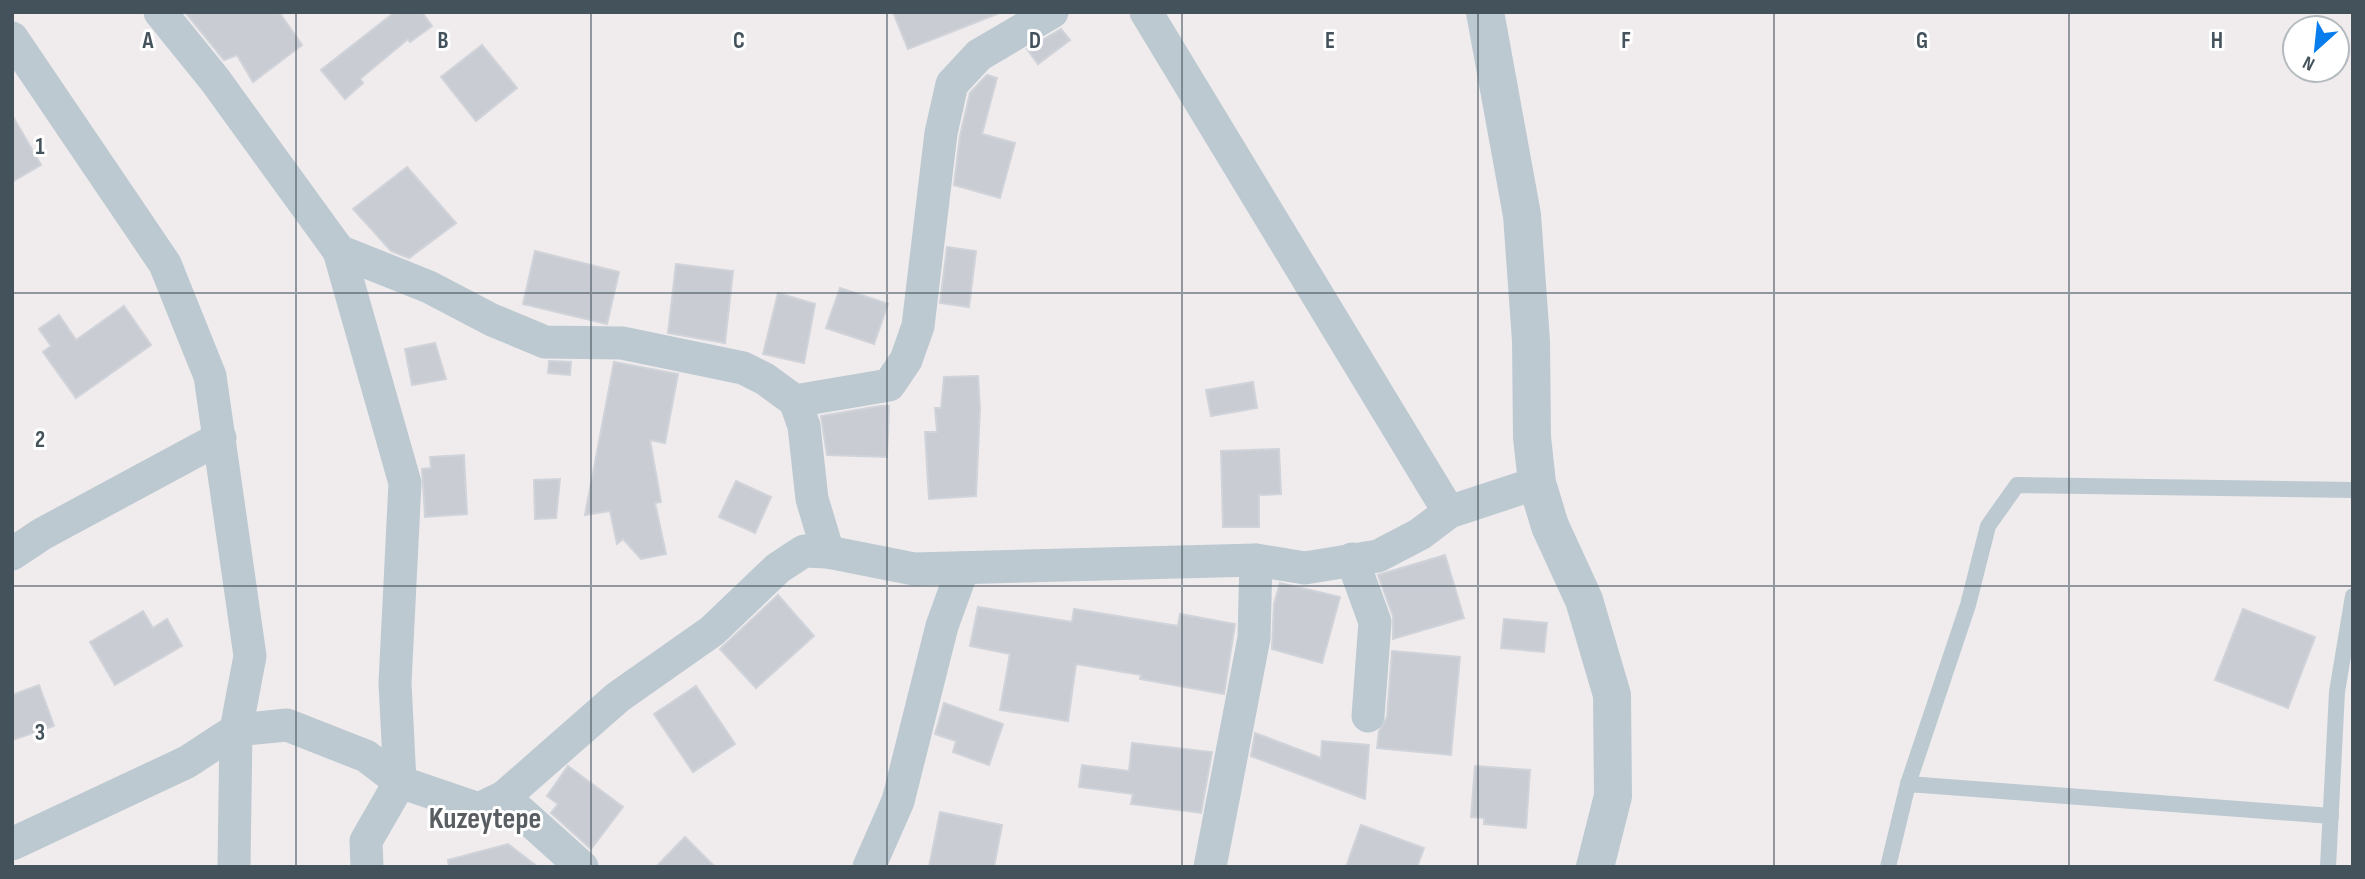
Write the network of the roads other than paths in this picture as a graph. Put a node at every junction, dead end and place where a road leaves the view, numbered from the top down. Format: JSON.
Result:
{"nodes":[{"id":1,"x":160,"y":12,"type":"edge"},
{"id":2,"x":1052,"y":12,"type":"edge"},
{"id":3,"x":1146,"y":12,"type":"edge"},
{"id":4,"x":1485,"y":12,"type":"edge"},
{"id":5,"x":12,"y":38,"type":"edge"},
{"id":6,"x":339,"y":251,"type":"junction"},
{"id":7,"x":795,"y":401,"type":"junction"},
{"id":8,"x":220,"y":438,"type":"junction"},
{"id":9,"x":1537,"y":484,"type":"junction"},
{"id":10,"x":2353,"y":490,"type":"edge"},
{"id":11,"x":1449,"y":512,"type":"junction"},
{"id":12,"x":828,"y":552,"type":"junction"},
{"id":13,"x":12,"y":554,"type":"edge"},
{"id":14,"x":1352,"y":559,"type":"junction"},
{"id":15,"x":1256,"y":560,"type":"junction"},
{"id":16,"x":962,"y":568,"type":"junction"},
{"id":17,"x":2353,"y":596,"type":"edge"},
{"id":18,"x":1368,"y":716,"type":"dead end"},
{"id":19,"x":236,"y":730,"type":"junction"},
{"id":20,"x":400,"y":782,"type":"junction"},
{"id":21,"x":1908,"y":784,"type":"junction"},
{"id":22,"x":504,"y":797,"type":"junction"},
{"id":23,"x":2331,"y":816,"type":"junction"},
{"id":24,"x":12,"y":844,"type":"edge"},
{"id":25,"x":234,"y":867,"type":"edge"},
{"id":26,"x":367,"y":867,"type":"edge"},
{"id":27,"x":582,"y":867,"type":"edge"},
{"id":28,"x":869,"y":867,"type":"edge"},
{"id":29,"x":1210,"y":867,"type":"edge"},
{"id":30,"x":1595,"y":867,"type":"edge"},
{"id":31,"x":1888,"y":867,"type":"edge"},
{"id":32,"x":2328,"y":867,"type":"edge"}],
"edges":[{"from":1,"to":6,"type":"street"},
{"from":2,"to":7,"type":"street"},
{"from":3,"to":11,"type":"street"},
{"from":4,"to":9,"type":"street"},
{"from":5,"to":8,"type":"street"},
{"from":6,"to":7,"type":"street"},
{"from":6,"to":20,"type":"street"},
{"from":7,"to":12,"type":"street"},
{"from":8,"to":13,"type":"street"},
{"from":8,"to":19,"type":"street"},
{"from":9,"to":11,"type":"street"},
{"from":9,"to":30,"type":"street"},
{"from":10,"to":21,"type":"lane"},
{"from":11,"to":14,"type":"street"},
{"from":12,"to":16,"type":"street"},
{"from":12,"to":22,"type":"street"},
{"from":14,"to":15,"type":"street"},
{"from":14,"to":18,"type":"street"},
{"from":15,"to":16,"type":"street"},
{"from":15,"to":29,"type":"street"},
{"from":16,"to":28,"type":"street"},
{"from":17,"to":23,"type":"lane"},
{"from":19,"to":20,"type":"street"},
{"from":19,"to":24,"type":"street"},
{"from":19,"to":25,"type":"street"},
{"from":20,"to":22,"type":"street"},
{"from":20,"to":26,"type":"street"},
{"from":21,"to":23,"type":"lane"},
{"from":21,"to":31,"type":"lane"},
{"from":22,"to":27,"type":"street"},
{"from":23,"to":32,"type":"lane"}]}
